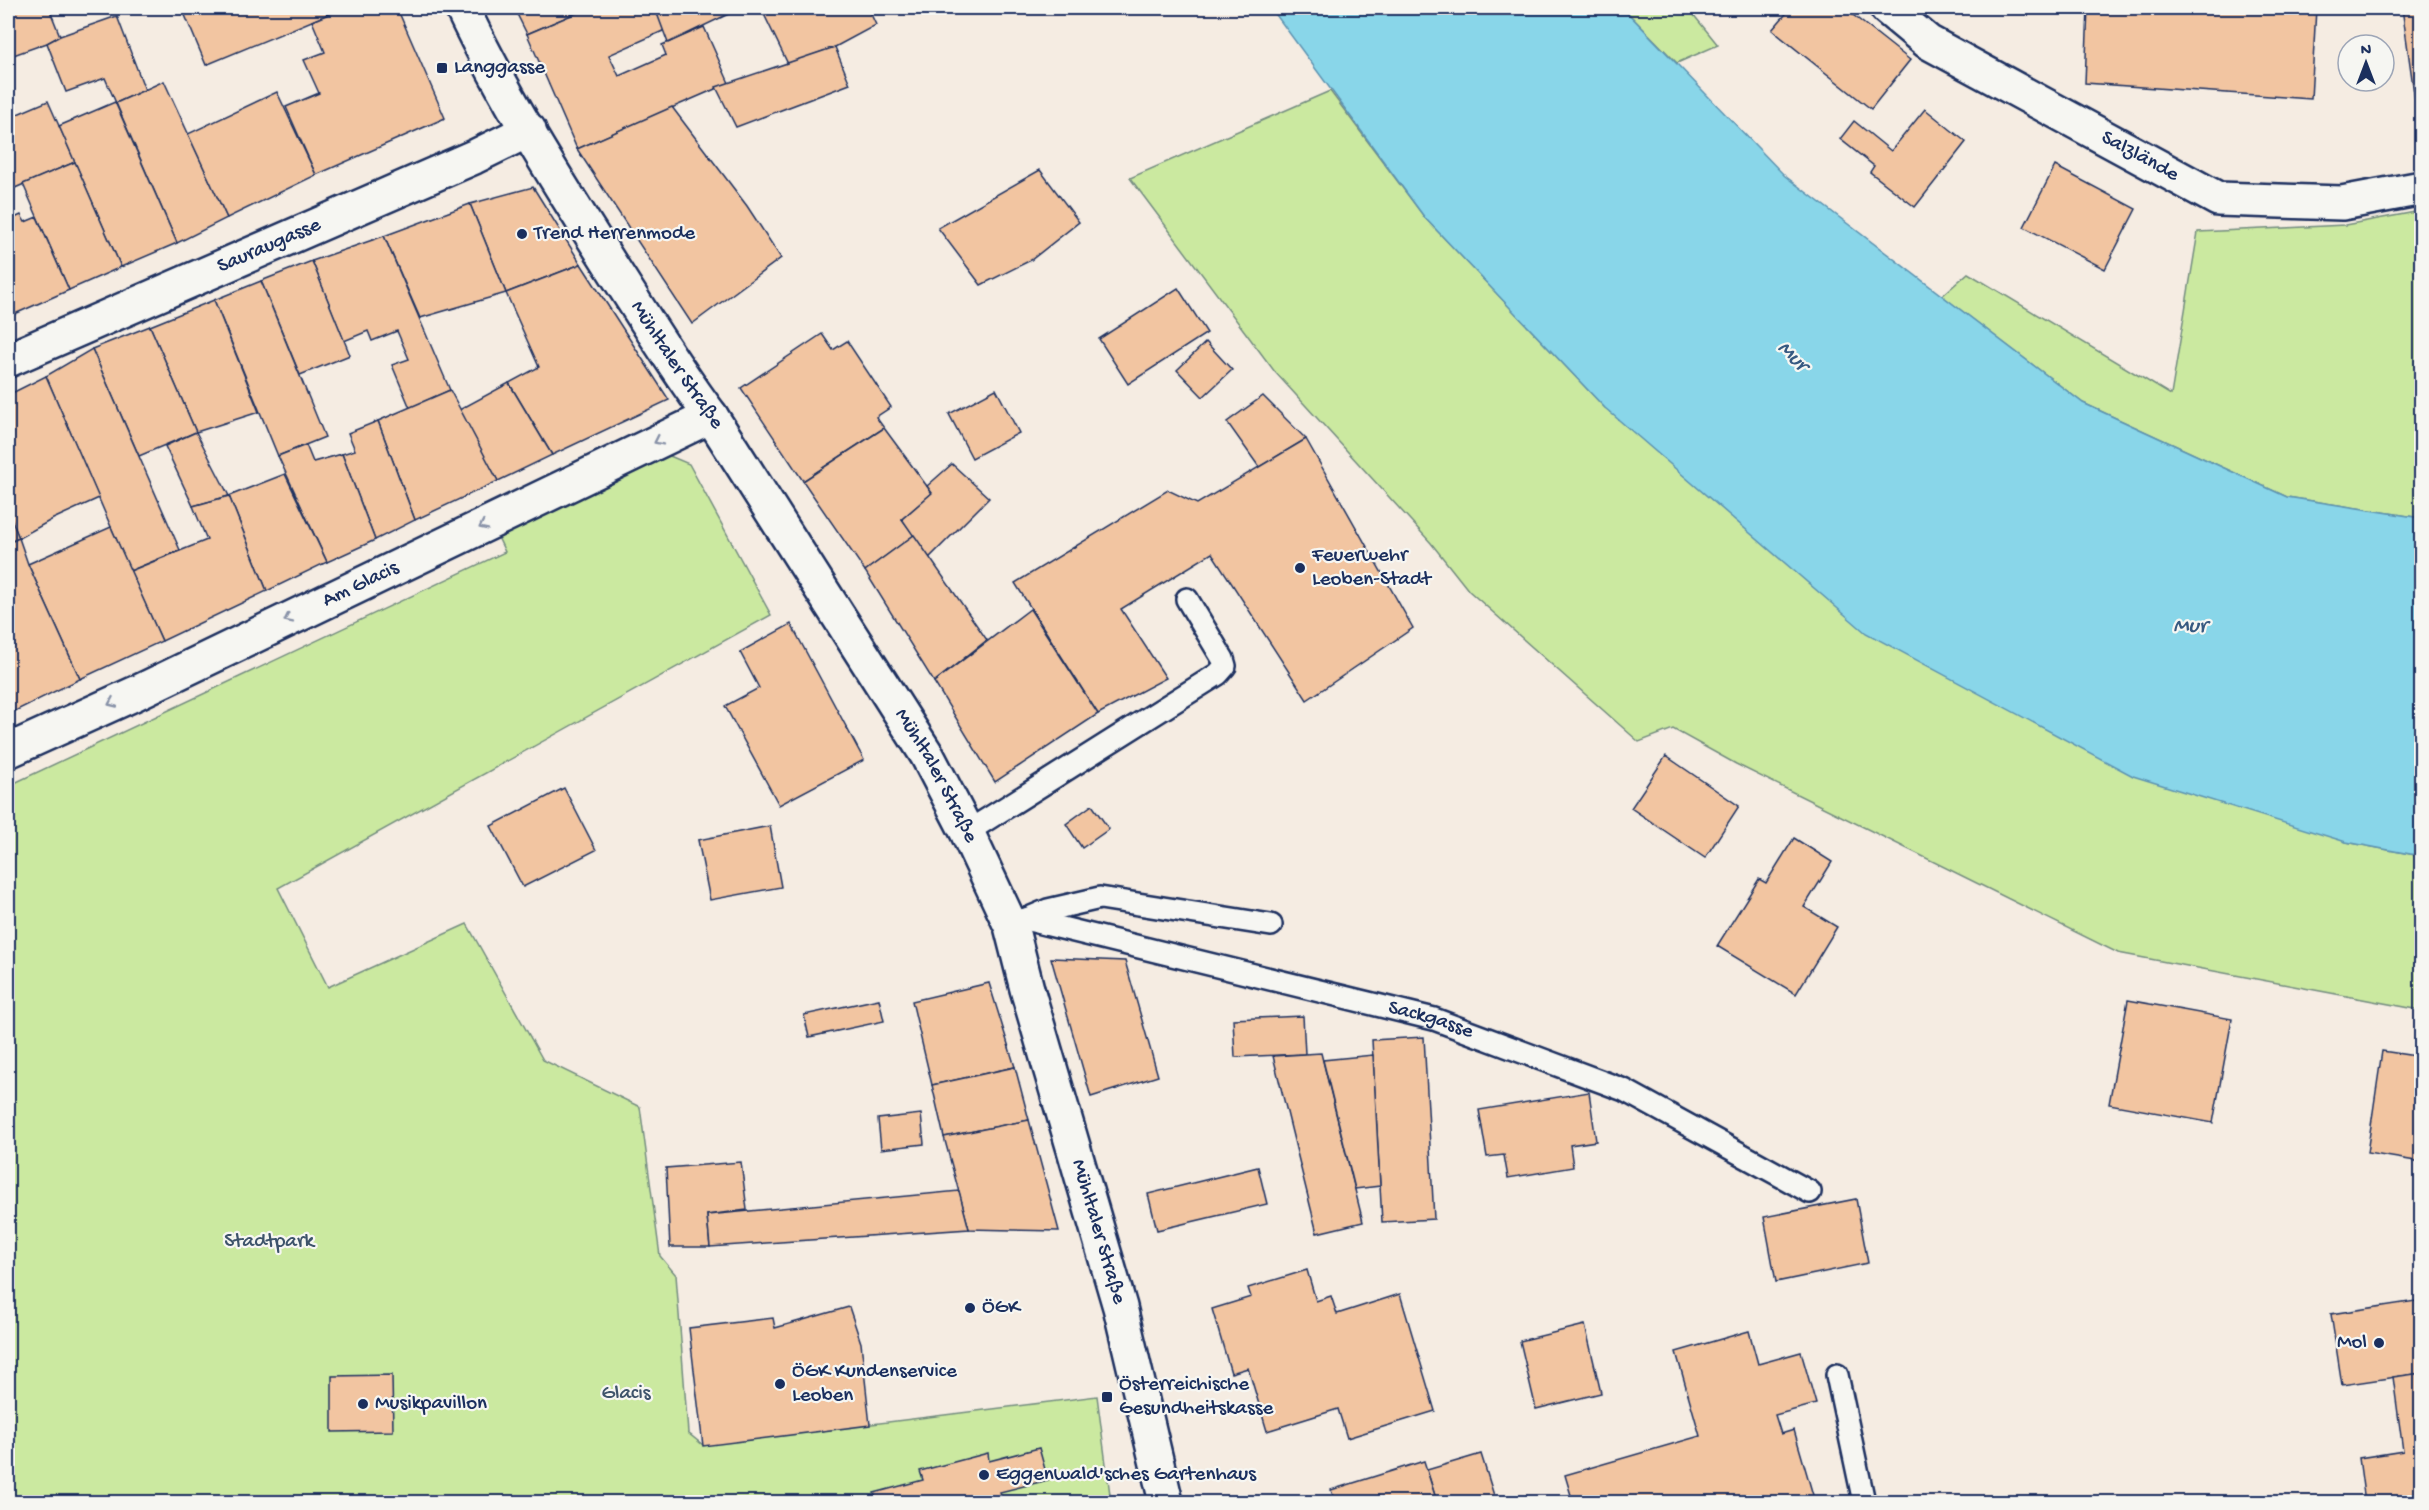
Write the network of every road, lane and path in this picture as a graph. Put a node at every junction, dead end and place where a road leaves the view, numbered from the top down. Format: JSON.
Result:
{"nodes":[{"id":1,"x":462,"y":8,"type":"edge"},
{"id":2,"x":1887,"y":8,"type":"edge"},
{"id":3,"x":529,"y":130,"type":"junction"},
{"id":4,"x":2421,"y":188,"type":"edge"},
{"id":5,"x":8,"y":360,"type":"edge"},
{"id":6,"x":711,"y":416,"type":"junction"},
{"id":7,"x":1187,"y":599,"type":"dead end"},
{"id":8,"x":8,"y":751,"type":"edge"},
{"id":9,"x":967,"y":832,"type":"junction"},
{"id":10,"x":1018,"y":922,"type":"junction"},
{"id":11,"x":1271,"y":925,"type":"dead end"},
{"id":12,"x":1810,"y":1192,"type":"dead end"},
{"id":13,"x":1837,"y":1375,"type":"dead end"},
{"id":14,"x":1166,"y":1503,"type":"edge"},
{"id":15,"x":1864,"y":1503,"type":"edge"}],
"edges":[{"from":1,"to":3,"type":"street"},
{"from":2,"to":4,"type":"street","name":"Salzlände"},
{"from":3,"to":5,"type":"street","name":"Sauraugasse"},
{"from":3,"to":6,"type":"street","name":"Mühltaler Straße"},
{"from":6,"to":8,"type":"street","name":"Am Glacis","one_way":true},
{"from":6,"to":9,"type":"street","name":"Mühltaler Straße"},
{"from":7,"to":9,"type":"lane"},
{"from":9,"to":10,"type":"street","name":"Mühltaler Straße"},
{"from":10,"to":11,"type":"lane"},
{"from":10,"to":12,"type":"lane","name":"Sackgasse"},
{"from":10,"to":14,"type":"street","name":"Mühltaler Straße"},
{"from":13,"to":15,"type":"lane"}]}
